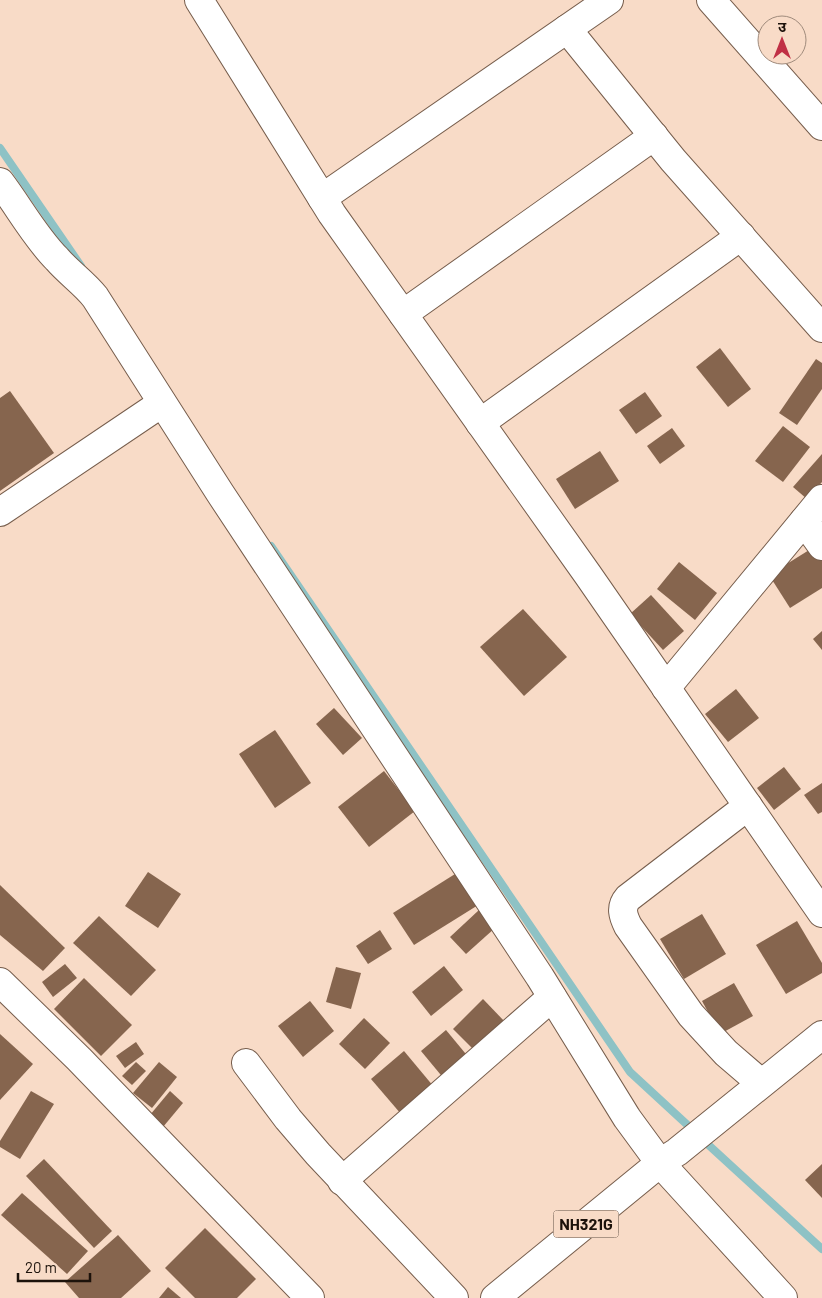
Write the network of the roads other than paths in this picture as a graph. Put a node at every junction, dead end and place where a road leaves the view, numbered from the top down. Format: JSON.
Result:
{"nodes":[{"id":1,"x":198,"y":0,"type":"edge"},
{"id":2,"x":609,"y":0,"type":"edge"},
{"id":3,"x":711,"y":0,"type":"edge"},
{"id":4,"x":567,"y":29,"type":"junction"},
{"id":5,"x":822,"y":126,"type":"edge"},
{"id":6,"x":654,"y":136,"type":"junction"},
{"id":7,"x":0,"y":182,"type":"edge"},
{"id":8,"x":322,"y":198,"type":"junction"},
{"id":9,"x":741,"y":236,"type":"junction"},
{"id":10,"x":403,"y":314,"type":"junction"},
{"id":11,"x":822,"y":328,"type":"edge"},
{"id":12,"x":162,"y":403,"type":"junction"},
{"id":13,"x":480,"y":424,"type":"junction"},
{"id":14,"x":822,"y":499,"type":"edge"},
{"id":15,"x":0,"y":512,"type":"edge"},
{"id":16,"x":804,"y":521,"type":"junction"},
{"id":17,"x":822,"y":546,"type":"edge"},
{"id":18,"x":666,"y":688,"type":"junction"},
{"id":19,"x":748,"y":806,"type":"junction"},
{"id":20,"x":822,"y":913,"type":"edge"},
{"id":21,"x":0,"y":982,"type":"edge"},
{"id":22,"x":552,"y":997,"type":"junction"},
{"id":23,"x":822,"y":1035,"type":"edge"},
{"id":24,"x":246,"y":1063,"type":"dead end"},
{"id":25,"x":756,"y":1087,"type":"junction"},
{"id":26,"x":668,"y":1158,"type":"junction"},
{"id":27,"x":342,"y":1181,"type":"junction"},
{"id":28,"x":310,"y":1298,"type":"edge"},
{"id":29,"x":454,"y":1298,"type":"edge"},
{"id":30,"x":495,"y":1298,"type":"edge"},
{"id":31,"x":783,"y":1298,"type":"edge"}],
"edges":[{"from":1,"to":8,"type":"main road"},
{"from":2,"to":4,"type":"main road"},
{"from":3,"to":5,"type":"main road"},
{"from":4,"to":6,"type":"main road"},
{"from":4,"to":8,"type":"main road"},
{"from":6,"to":9,"type":"main road"},
{"from":6,"to":10,"type":"main road"},
{"from":7,"to":12,"type":"main road"},
{"from":8,"to":10,"type":"main road"},
{"from":9,"to":11,"type":"main road"},
{"from":9,"to":13,"type":"main road"},
{"from":10,"to":13,"type":"main road"},
{"from":12,"to":15,"type":"main road"},
{"from":12,"to":22,"type":"main road"},
{"from":13,"to":18,"type":"main road"},
{"from":14,"to":16,"type":"main road"},
{"from":16,"to":17,"type":"main road"},
{"from":16,"to":18,"type":"main road"},
{"from":18,"to":19,"type":"main road"},
{"from":19,"to":20,"type":"main road"},
{"from":19,"to":25,"type":"main road"},
{"from":21,"to":28,"type":"main road"},
{"from":22,"to":26,"type":"main road"},
{"from":22,"to":27,"type":"main road"},
{"from":23,"to":25,"type":"main road","number":"NH321G"},
{"from":24,"to":27,"type":"main road"},
{"from":25,"to":26,"type":"main road","number":"NH321G"},
{"from":26,"to":30,"type":"main road","number":"NH321G"},
{"from":26,"to":31,"type":"main road"},
{"from":27,"to":29,"type":"main road"}]}
